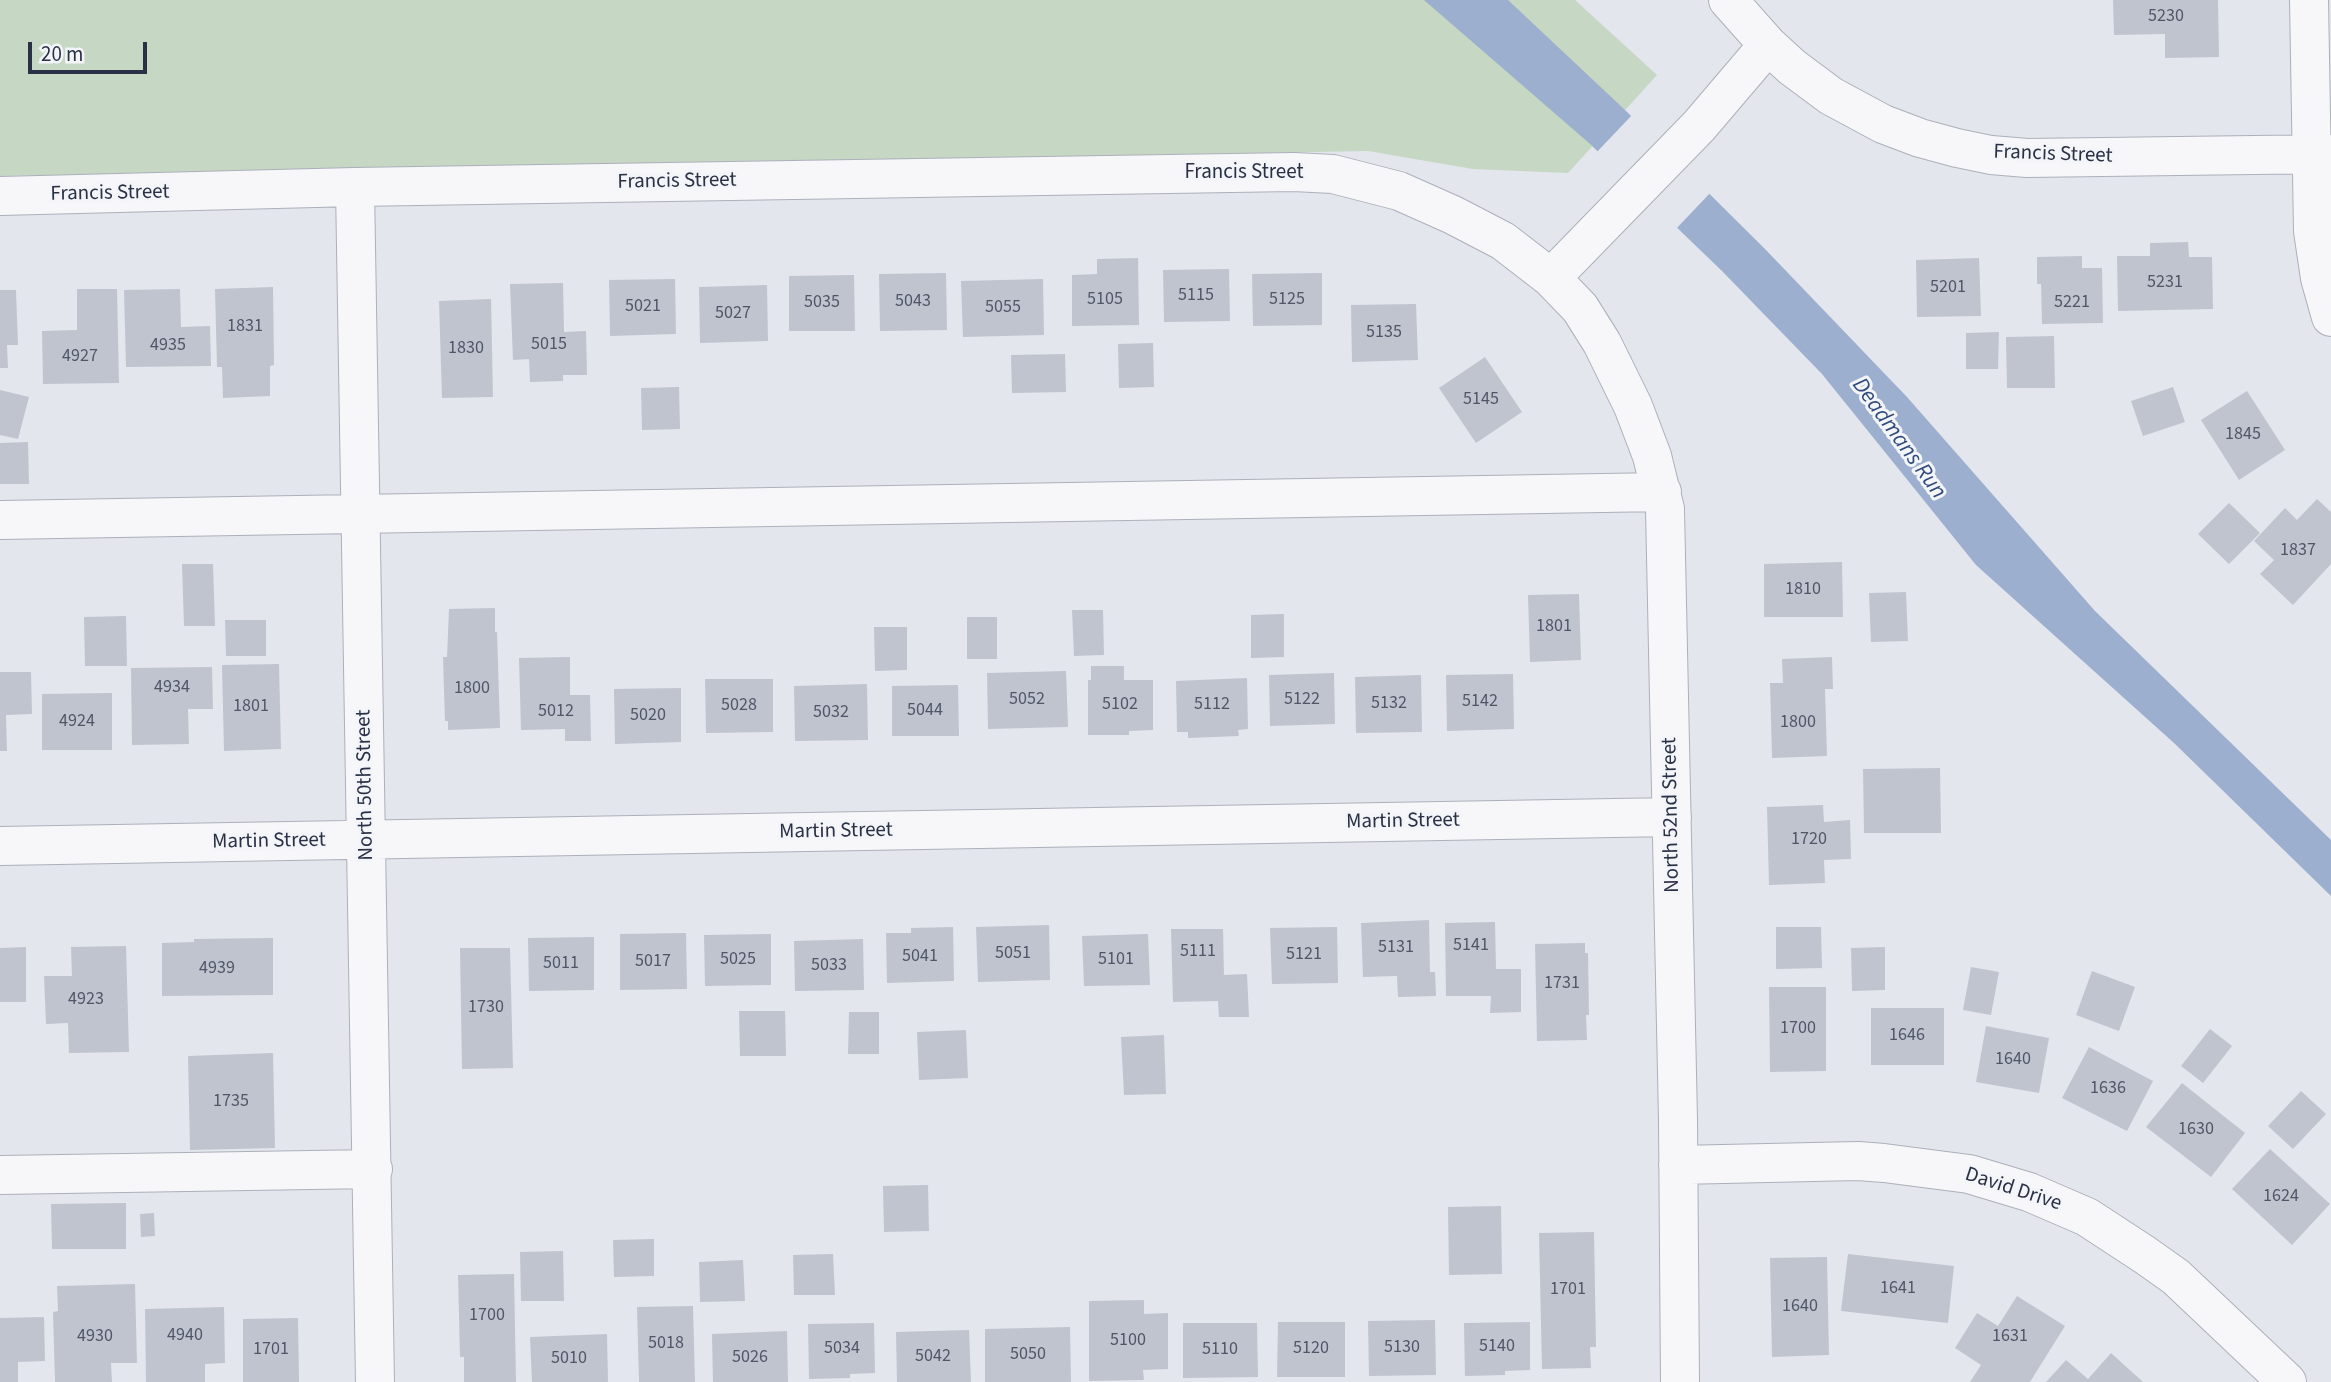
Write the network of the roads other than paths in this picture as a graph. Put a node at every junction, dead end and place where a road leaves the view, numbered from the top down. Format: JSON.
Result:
{"nodes":[{"id":1,"x":1728,"y":0,"type":"edge"},
{"id":2,"x":2309,"y":0,"type":"edge"},
{"id":3,"x":1768,"y":45,"type":"junction"},
{"id":4,"x":2321,"y":154,"type":"edge"},
{"id":5,"x":355,"y":187,"type":"junction"},
{"id":6,"x":0,"y":197,"type":"edge"},
{"id":7,"x":1551,"y":278,"type":"junction"},
{"id":8,"x":2331,"y":317,"type":"edge"},
{"id":9,"x":1662,"y":492,"type":"junction"},
{"id":10,"x":361,"y":514,"type":"junction"},
{"id":11,"x":0,"y":520,"type":"edge"},
{"id":12,"x":1672,"y":817,"type":"junction"},
{"id":13,"x":367,"y":840,"type":"junction"},
{"id":14,"x":0,"y":846,"type":"edge"},
{"id":15,"x":1678,"y":1165,"type":"junction"},
{"id":16,"x":373,"y":1169,"type":"junction"},
{"id":17,"x":0,"y":1175,"type":"edge"},
{"id":18,"x":375,"y":1382,"type":"edge"},
{"id":19,"x":1680,"y":1382,"type":"edge"},
{"id":20,"x":2287,"y":1382,"type":"edge"}],
"edges":[{"from":1,"to":3,"type":"street"},
{"from":2,"to":4,"type":"street"},
{"from":3,"to":4,"type":"street","name":"Francis Street"},
{"from":3,"to":7,"type":"street"},
{"from":4,"to":8,"type":"street"},
{"from":5,"to":6,"type":"street","name":"Francis Street"},
{"from":5,"to":7,"type":"street","name":"Francis Street"},
{"from":5,"to":10,"type":"street","name":"North 50th Street"},
{"from":7,"to":9,"type":"street","name":"North 52nd Street"},
{"from":9,"to":10,"type":"street"},
{"from":9,"to":12,"type":"street","name":"North 52nd Street"},
{"from":10,"to":11,"type":"street"},
{"from":10,"to":13,"type":"street","name":"North 50th Street"},
{"from":12,"to":13,"type":"street","name":"Martin Street"},
{"from":12,"to":15,"type":"street","name":"North 52nd Street"},
{"from":13,"to":14,"type":"street","name":"Martin Street"},
{"from":13,"to":16,"type":"street","name":"North 50th Street"},
{"from":15,"to":19,"type":"street","name":"North 52nd Street"},
{"from":15,"to":20,"type":"street","name":"David Drive"},
{"from":16,"to":17,"type":"street"},
{"from":16,"to":18,"type":"street","name":"North 50th Street"}]}
